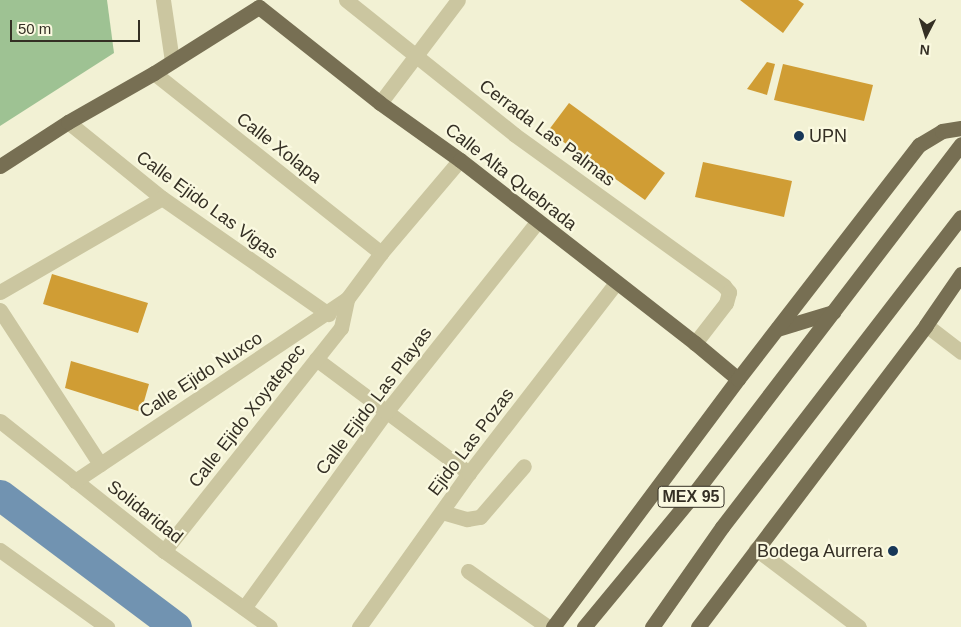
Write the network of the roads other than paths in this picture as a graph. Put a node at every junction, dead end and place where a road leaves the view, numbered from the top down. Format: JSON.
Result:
{"nodes":[{"id":1,"x":164,"y":0,"type":"edge"},
{"id":2,"x":346,"y":0,"type":"edge"},
{"id":3,"x":458,"y":0,"type":"edge"},
{"id":4,"x":259,"y":4,"type":"edge"},
{"id":5,"x":417,"y":56,"type":"junction"},
{"id":6,"x":172,"y":61,"type":"junction"},
{"id":7,"x":154,"y":73,"type":"junction"},
{"id":8,"x":380,"y":103,"type":"junction"},
{"id":9,"x":68,"y":122,"type":"junction"},
{"id":10,"x":961,"y":128,"type":"edge"},
{"id":11,"x":961,"y":144,"type":"edge"},
{"id":12,"x":460,"y":160,"type":"junction"},
{"id":13,"x":0,"y":166,"type":"edge"},
{"id":14,"x":162,"y":198,"type":"junction"},
{"id":15,"x":961,"y":218,"type":"edge"},
{"id":16,"x":538,"y":221,"type":"junction"},
{"id":17,"x":381,"y":253,"type":"junction"},
{"id":18,"x":961,"y":274,"type":"edge"},
{"id":19,"x":616,"y":283,"type":"junction"},
{"id":20,"x":0,"y":292,"type":"edge"},
{"id":21,"x":347,"y":299,"type":"junction"},
{"id":22,"x":0,"y":310,"type":"edge"},
{"id":23,"x":833,"y":312,"type":"junction"},
{"id":24,"x":328,"y":314,"type":"junction"},
{"id":25,"x":926,"y":325,"type":"junction"},
{"id":26,"x":777,"y":329,"type":"junction"},
{"id":27,"x":695,"y":343,"type":"junction"},
{"id":28,"x":961,"y":352,"type":"edge"},
{"id":29,"x":316,"y":359,"type":"junction"},
{"id":30,"x":738,"y":379,"type":"junction"},
{"id":31,"x":386,"y":412,"type":"junction"},
{"id":32,"x":0,"y":421,"type":"edge"},
{"id":33,"x":100,"y":464,"type":"junction"},
{"id":34,"x":524,"y":466,"type":"dead end"},
{"id":35,"x":469,"y":473,"type":"junction"},
{"id":36,"x":75,"y":481,"type":"junction"},
{"id":37,"x":442,"y":512,"type":"junction"},
{"id":38,"x":0,"y":550,"type":"edge"},
{"id":39,"x":756,"y":550,"type":"junction"},
{"id":40,"x":164,"y":552,"type":"junction"},
{"id":41,"x":468,"y":571,"type":"dead end"},
{"id":42,"x":244,"y":608,"type":"junction"},
{"id":43,"x":107,"y":627,"type":"edge"},
{"id":44,"x":270,"y":627,"type":"edge"},
{"id":45,"x":359,"y":627,"type":"edge"},
{"id":46,"x":548,"y":627,"type":"edge"},
{"id":47,"x":553,"y":627,"type":"edge"},
{"id":48,"x":584,"y":627,"type":"edge"},
{"id":49,"x":652,"y":627,"type":"edge"},
{"id":50,"x":698,"y":627,"type":"edge"},
{"id":51,"x":858,"y":627,"type":"edge"}],
"edges":[{"from":1,"to":6,"type":"street"},
{"from":2,"to":5,"type":"street","name":"Cerrada Las Palmas"},
{"from":3,"to":5,"type":"street"},
{"from":4,"to":6,"type":"main road"},
{"from":4,"to":8,"type":"main road","name":"Calle Alta Quebrada"},
{"from":5,"to":8,"type":"street"},
{"from":5,"to":27,"type":"street","name":"Cerrada Las Palmas"},
{"from":6,"to":7,"type":"main road"},
{"from":7,"to":9,"type":"main road"},
{"from":7,"to":17,"type":"street","name":"Calle Xolapa"},
{"from":8,"to":12,"type":"main road","name":"Calle Alta Quebrada"},
{"from":9,"to":13,"type":"main road"},
{"from":9,"to":14,"type":"street","name":"Calle Ejido Las Vigas"},
{"from":10,"to":26,"type":"main road"},
{"from":11,"to":23,"type":"main road","number":"MEX 95"},
{"from":12,"to":16,"type":"main road","name":"Calle Alta Quebrada"},
{"from":12,"to":17,"type":"street"},
{"from":14,"to":20,"type":"street"},
{"from":14,"to":24,"type":"street","name":"Calle Ejido Las Vigas"},
{"from":15,"to":49,"type":"main road","number":"MEX 95"},
{"from":16,"to":19,"type":"main road","name":"Calle Alta Quebrada"},
{"from":16,"to":31,"type":"street","name":"Calle Ejido Las Playas"},
{"from":17,"to":21,"type":"street"},
{"from":18,"to":25,"type":"main road"},
{"from":19,"to":27,"type":"main road","name":"Calle Alta Quebrada"},
{"from":19,"to":35,"type":"street","name":"Ejido Las Pozas"},
{"from":21,"to":24,"type":"street","name":"Calle Ejido Nuxco"},
{"from":21,"to":29,"type":"street","name":"Calle Ejido Xoyatepec"},
{"from":22,"to":33,"type":"street"},
{"from":23,"to":26,"type":"main road"},
{"from":23,"to":48,"type":"main road","number":"MEX 95"},
{"from":24,"to":33,"type":"street","name":"Calle Ejido Nuxco"},
{"from":25,"to":28,"type":"street"},
{"from":25,"to":39,"type":"main road"},
{"from":26,"to":30,"type":"main road"},
{"from":27,"to":30,"type":"main road","name":"Calle Alta Quebrada"},
{"from":29,"to":31,"type":"street"},
{"from":29,"to":40,"type":"street","name":"Calle Ejido Xoyatepec"},
{"from":30,"to":47,"type":"main road"},
{"from":31,"to":35,"type":"street"},
{"from":31,"to":42,"type":"street","name":"Calle Ejido Las Playas"},
{"from":32,"to":36,"type":"street","name":"Solidaridad"},
{"from":33,"to":36,"type":"street","name":"Calle Ejido Nuxco"},
{"from":34,"to":37,"type":"street"},
{"from":35,"to":37,"type":"street","name":"Ejido Las Pozas"},
{"from":36,"to":40,"type":"street","name":"Solidaridad"},
{"from":37,"to":45,"type":"street","name":"Ejido Las Pozas"},
{"from":38,"to":43,"type":"street"},
{"from":39,"to":50,"type":"main road"},
{"from":39,"to":51,"type":"street"},
{"from":40,"to":42,"type":"street","name":"Solidaridad"},
{"from":41,"to":46,"type":"street"},
{"from":42,"to":44,"type":"street","name":"Solidaridad"}]}
